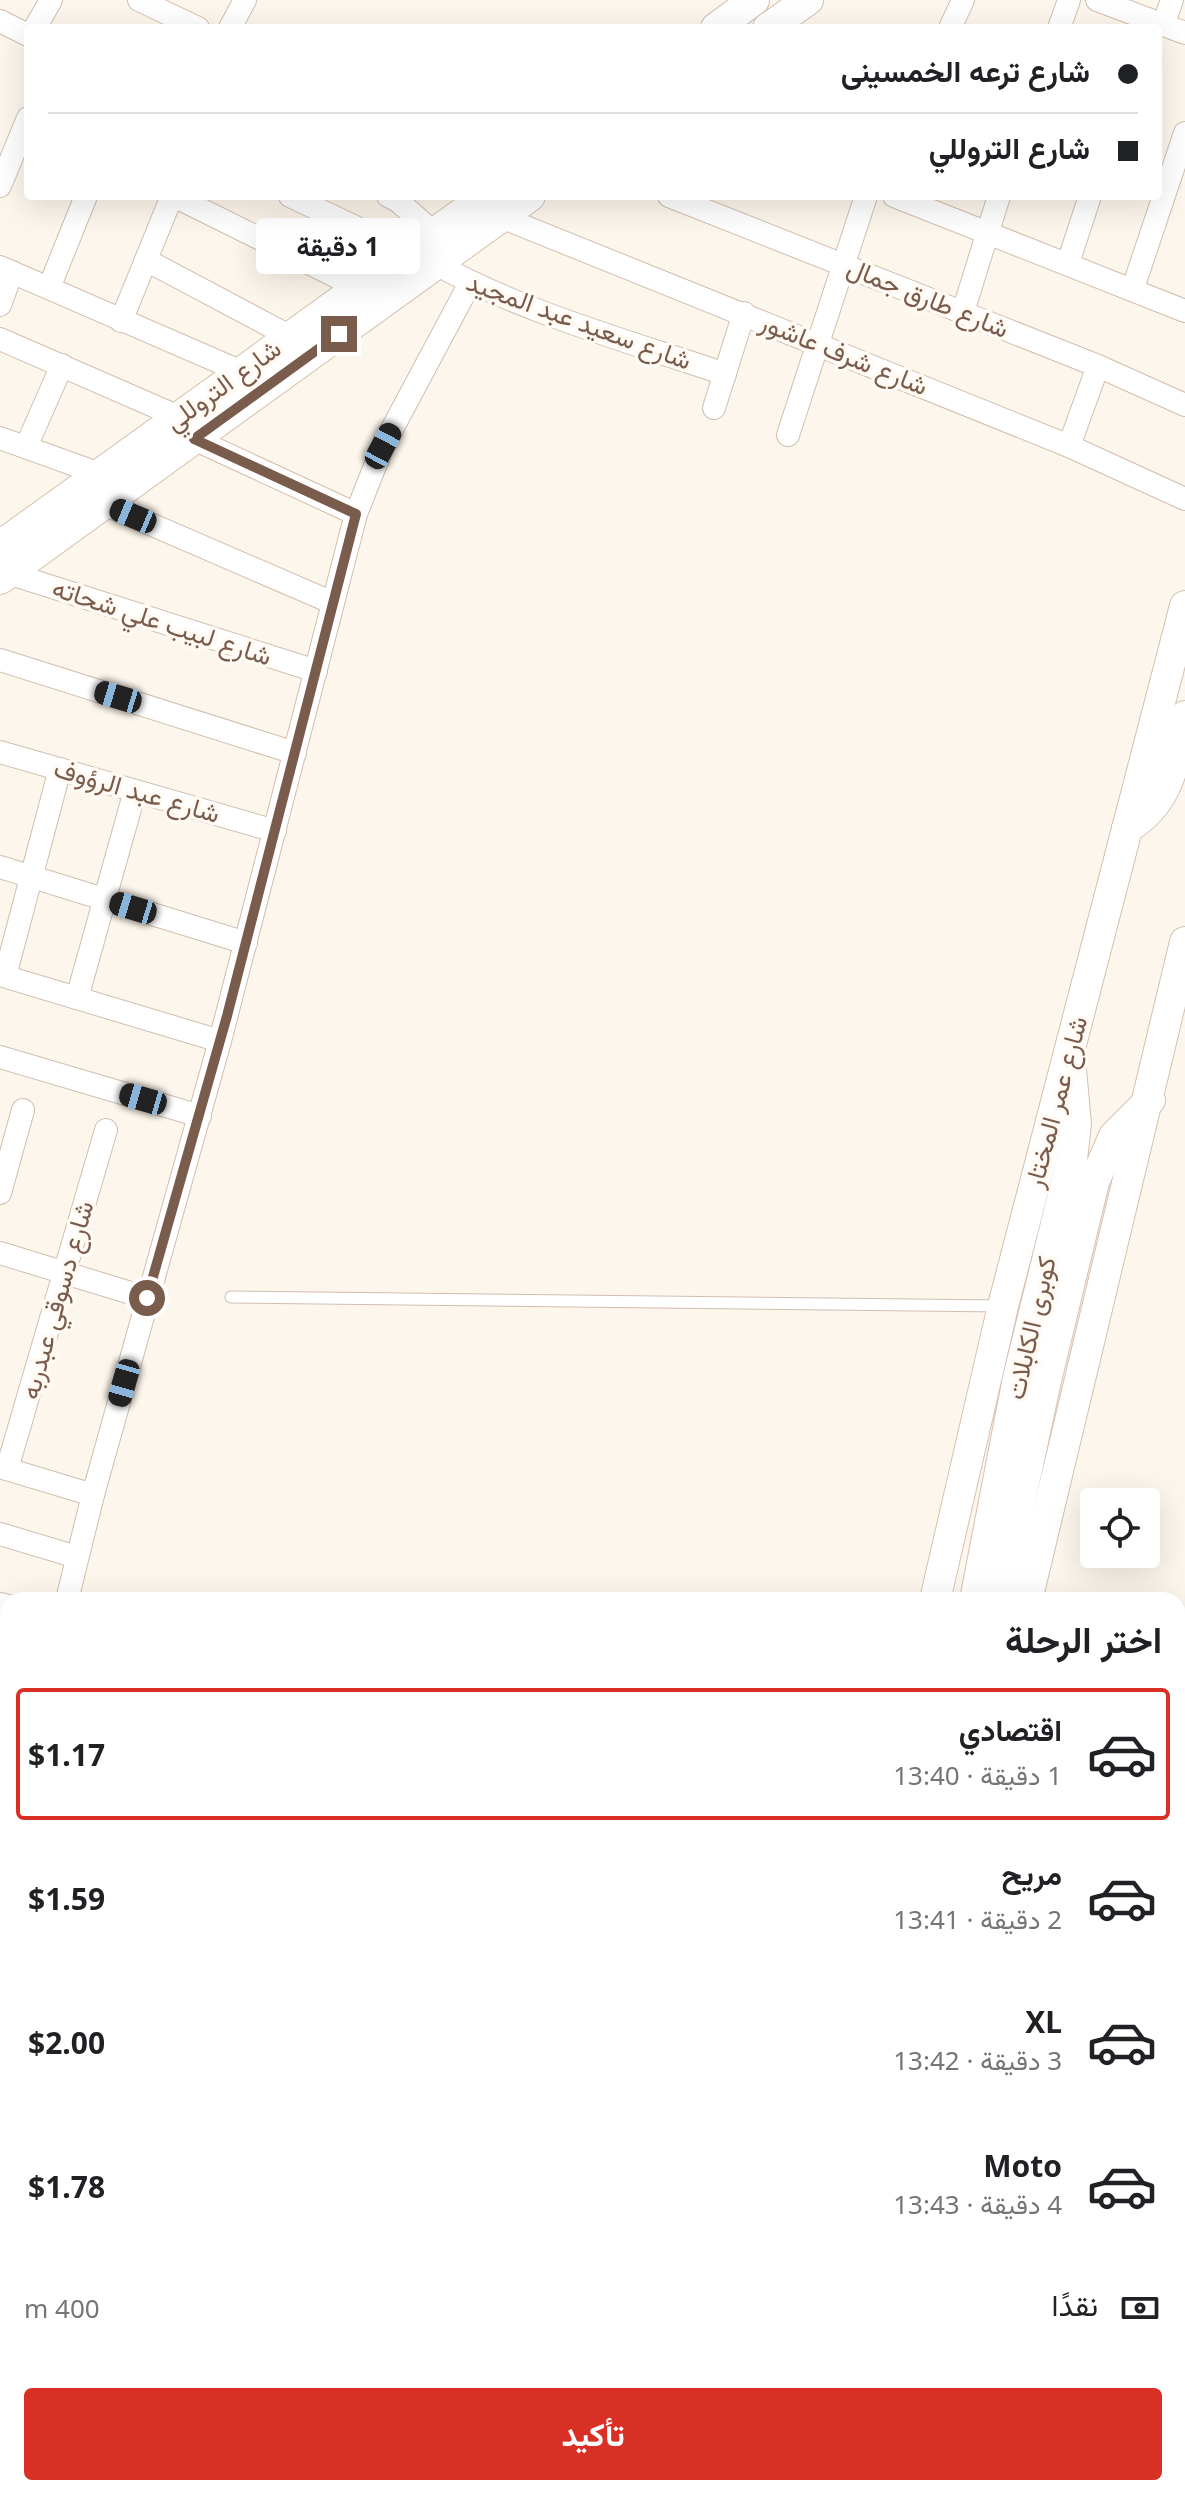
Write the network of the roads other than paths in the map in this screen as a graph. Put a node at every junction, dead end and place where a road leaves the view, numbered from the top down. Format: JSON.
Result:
{"nodes":[{"id":1,"x":51,"y":0,"type":"edge"},
{"id":2,"x":139,"y":0,"type":"edge"},
{"id":3,"x":245,"y":0,"type":"edge"},
{"id":4,"x":754,"y":0,"type":"edge"},
{"id":5,"x":808,"y":0,"type":"edge"},
{"id":6,"x":963,"y":0,"type":"edge"},
{"id":7,"x":1069,"y":0,"type":"edge"},
{"id":8,"x":1097,"y":0,"type":"edge"},
{"id":9,"x":1172,"y":0,"type":"edge"},
{"id":10,"x":0,"y":21,"type":"edge"},
{"id":11,"x":37,"y":24,"type":"edge"},
{"id":12,"x":190,"y":24,"type":"edge"},
{"id":13,"x":232,"y":24,"type":"edge"},
{"id":14,"x":721,"y":24,"type":"edge"},
{"id":15,"x":774,"y":24,"type":"edge"},
{"id":16,"x":952,"y":24,"type":"edge"},
{"id":17,"x":1060,"y":24,"type":"edge"},
{"id":18,"x":1153,"y":24,"type":"edge"},
{"id":19,"x":1162,"y":27,"type":"edge"},
{"id":20,"x":24,"y":33,"type":"edge"},
{"id":21,"x":1185,"y":33,"type":"edge"},
{"id":22,"x":24,"y":128,"type":"edge"},
{"id":23,"x":1185,"y":133,"type":"edge"},
{"id":24,"x":0,"y":186,"type":"edge"},
{"id":25,"x":84,"y":200,"type":"edge"},
{"id":26,"x":171,"y":200,"type":"edge"},
{"id":27,"x":181,"y":200,"type":"edge"},
{"id":28,"x":299,"y":200,"type":"edge"},
{"id":29,"x":396,"y":200,"type":"edge"},
{"id":30,"x":515,"y":200,"type":"edge"},
{"id":31,"x":679,"y":200,"type":"edge"},
{"id":32,"x":865,"y":200,"type":"edge"},
{"id":33,"x":904,"y":200,"type":"edge"},
{"id":34,"x":998,"y":200,"type":"edge"},
{"id":35,"x":1089,"y":200,"type":"edge"},
{"id":36,"x":493,"y":206,"type":"edge"},
{"id":37,"x":987,"y":232,"type":"junction"},
{"id":38,"x":434,"y":233,"type":"junction"},
{"id":39,"x":422,"y":258,"type":"junction"},
{"id":40,"x":146,"y":260,"type":"junction"},
{"id":41,"x":1068,"y":263,"type":"junction"},
{"id":42,"x":844,"y":265,"type":"junction"},
{"id":43,"x":6,"y":270,"type":"edge"},
{"id":44,"x":470,"y":283,"type":"junction"},
{"id":45,"x":49,"y":288,"type":"junction"},
{"id":46,"x":359,"y":288,"type":"junction"},
{"id":47,"x":1133,"y":288,"type":"junction"},
{"id":48,"x":0,"y":305,"type":"edge"},
{"id":49,"x":1185,"y":311,"type":"edge"},
{"id":50,"x":963,"y":312,"type":"junction"},
{"id":51,"x":744,"y":313,"type":"junction"},
{"id":52,"x":121,"y":321,"type":"junction"},
{"id":53,"x":291,"y":337,"type":"junction"},
{"id":54,"x":0,"y":339,"type":"edge"},
{"id":55,"x":818,"y":343,"type":"junction"},
{"id":56,"x":62,"y":365,"type":"junction"},
{"id":57,"x":1098,"y":366,"type":"junction"},
{"id":58,"x":242,"y":372,"type":"junction"},
{"id":59,"x":725,"y":374,"type":"junction"},
{"id":60,"x":1185,"y":405,"type":"edge"},
{"id":61,"x":714,"y":408,"type":"dead end"},
{"id":62,"x":186,"y":428,"type":"junction"},
{"id":63,"x":788,"y":435,"type":"dead end"},
{"id":64,"x":0,"y":438,"type":"edge"},
{"id":65,"x":1069,"y":446,"type":"junction"},
{"id":66,"x":26,"y":447,"type":"junction"},
{"id":67,"x":100,"y":474,"type":"junction"},
{"id":68,"x":1185,"y":499,"type":"edge"},
{"id":69,"x":104,"y":504,"type":"junction"},
{"id":70,"x":356,"y":514,"type":"junction"},
{"id":71,"x":4,"y":554,"type":"edge"},
{"id":72,"x":333,"y":603,"type":"junction"},
{"id":73,"x":1185,"y":606,"type":"edge"},
{"id":74,"x":0,"y":660,"type":"edge"},
{"id":75,"x":316,"y":671,"type":"junction"},
{"id":76,"x":1185,"y":716,"type":"edge"},
{"id":77,"x":0,"y":752,"type":"edge"},
{"id":78,"x":295,"y":753,"type":"junction"},
{"id":79,"x":60,"y":769,"type":"junction"},
{"id":80,"x":135,"y":791,"type":"junction"},
{"id":81,"x":1127,"y":828,"type":"junction"},
{"id":82,"x":275,"y":831,"type":"junction"},
{"id":83,"x":0,"y":867,"type":"edge"},
{"id":84,"x":31,"y":877,"type":"junction"},
{"id":85,"x":105,"y":899,"type":"junction"},
{"id":86,"x":1185,"y":942,"type":"edge"},
{"id":87,"x":246,"y":943,"type":"junction"},
{"id":88,"x":2,"y":976,"type":"edge"},
{"id":89,"x":77,"y":998,"type":"junction"},
{"id":90,"x":220,"y":1041,"type":"junction"},
{"id":91,"x":1068,"y":1056,"type":"junction"},
{"id":92,"x":0,"y":1057,"type":"edge"},
{"id":93,"x":1150,"y":1100,"type":"junction"},
{"id":94,"x":23,"y":1110,"type":"dead end"},
{"id":95,"x":200,"y":1116,"type":"junction"},
{"id":96,"x":106,"y":1130,"type":"dead end"},
{"id":97,"x":0,"y":1193,"type":"edge"},
{"id":98,"x":0,"y":1253,"type":"edge"},
{"id":99,"x":64,"y":1273,"type":"junction"},
{"id":100,"x":231,"y":1297,"type":"dead end"},
{"id":101,"x":147,"y":1298,"type":"junction"},
{"id":102,"x":1003,"y":1306,"type":"junction"},
{"id":103,"x":3,"y":1468,"type":"edge"},
{"id":104,"x":93,"y":1495,"type":"junction"},
{"id":105,"x":0,"y":1534,"type":"edge"},
{"id":106,"x":77,"y":1557,"type":"junction"},
{"id":107,"x":69,"y":1592,"type":"edge"},
{"id":108,"x":937,"y":1592,"type":"edge"},
{"id":109,"x":977,"y":1592,"type":"edge"},
{"id":110,"x":1001,"y":1592,"type":"edge"},
{"id":111,"x":1029,"y":1592,"type":"edge"}],
"edges":[{"from":1,"to":11,"type":"street"},
{"from":2,"to":12,"type":"street"},
{"from":3,"to":13,"type":"street"},
{"from":4,"to":14,"type":"main road"},
{"from":5,"to":15,"type":"main road"},
{"from":6,"to":16,"type":"street"},
{"from":7,"to":17,"type":"street"},
{"from":8,"to":18,"type":"street"},
{"from":9,"to":18,"type":"street"},
{"from":10,"to":20,"type":"street"},
{"from":19,"to":21,"type":"street"},
{"from":22,"to":24,"type":"street"},
{"from":23,"to":47,"type":"street"},
{"from":25,"to":45,"type":"street"},
{"from":26,"to":40,"type":"street"},
{"from":27,"to":46,"type":"street"},
{"from":28,"to":39,"type":"street","name":"شارع سعيد عبد المجيد"},
{"from":29,"to":38,"type":"street"},
{"from":30,"to":36,"type":"main road","name":"شارع التروللي"},
{"from":31,"to":42,"type":"street","name":"شارع طارق جمال"},
{"from":32,"to":42,"type":"street"},
{"from":33,"to":37,"type":"street"},
{"from":34,"to":37,"type":"street"},
{"from":35,"to":41,"type":"street"},
{"from":36,"to":38,"type":"main road","name":"شارع التروللي"},
{"from":36,"to":39,"type":"main road","name":"شارع التروللي"},
{"from":36,"to":51,"type":"street","name":"شارع شرف عاشور"},
{"from":37,"to":41,"type":"street"},
{"from":37,"to":50,"type":"street"},
{"from":38,"to":39,"type":"main road","name":"شارع التروللي"},
{"from":39,"to":44,"type":"street","name":"شارع سعيد عبد المجيد"},
{"from":39,"to":46,"type":"main road","name":"شارع التروللي"},
{"from":39,"to":62,"type":"main road","name":"شارع التروللي"},
{"from":40,"to":52,"type":"street"},
{"from":40,"to":53,"type":"street"},
{"from":41,"to":47,"type":"street"},
{"from":42,"to":50,"type":"street","name":"شارع طارق جمال"},
{"from":42,"to":55,"type":"street"},
{"from":43,"to":45,"type":"street"},
{"from":43,"to":48,"type":"street"},
{"from":44,"to":59,"type":"street","name":"شارع سعيد عبد المجيد"},
{"from":44,"to":70,"type":"street"},
{"from":45,"to":52,"type":"street"},
{"from":46,"to":53,"type":"main road","name":"شارع التروللي"},
{"from":47,"to":49,"type":"street"},
{"from":50,"to":57,"type":"street","name":"شارع طارق جمال"},
{"from":51,"to":55,"type":"street","name":"شارع شرف عاشور"},
{"from":51,"to":59,"type":"street"},
{"from":52,"to":58,"type":"street"},
{"from":53,"to":58,"type":"main road","name":"شارع التروللي"},
{"from":54,"to":56,"type":"street"},
{"from":55,"to":63,"type":"street"},
{"from":55,"to":65,"type":"street","name":"شارع شرف عاشور"},
{"from":56,"to":62,"type":"street"},
{"from":56,"to":66,"type":"street"},
{"from":57,"to":60,"type":"street","name":"شارع طارق جمال"},
{"from":57,"to":65,"type":"street"},
{"from":58,"to":62,"type":"main road","name":"شارع التروللي"},
{"from":59,"to":61,"type":"street"},
{"from":62,"to":67,"type":"main road","name":"شارع التروللي"},
{"from":62,"to":69,"type":"main road","name":"شارع التروللي"},
{"from":62,"to":70,"type":"street"},
{"from":64,"to":66,"type":"street"},
{"from":65,"to":68,"type":"street","name":"شارع شرف عاشور"},
{"from":66,"to":67,"type":"street"},
{"from":67,"to":71,"type":"main road","name":"شارع التروللي"},
{"from":69,"to":71,"type":"main road","name":"شارع التروللي"},
{"from":69,"to":72,"type":"street"},
{"from":70,"to":72,"type":"street"},
{"from":71,"to":75,"type":"street","name":"شارع لبيب علي شحاته"},
{"from":72,"to":75,"type":"street"},
{"from":73,"to":81,"type":"main road","name":"شارع عمر المختار"},
{"from":74,"to":78,"type":"street"},
{"from":75,"to":78,"type":"street"},
{"from":76,"to":81,"type":"main road"},
{"from":77,"to":79,"type":"street","name":"شارع عبد الرؤوف"},
{"from":78,"to":82,"type":"street"},
{"from":79,"to":80,"type":"street","name":"شارع عبد الرؤوف"},
{"from":79,"to":84,"type":"street"},
{"from":80,"to":82,"type":"street","name":"شارع عبد الرؤوف"},
{"from":80,"to":85,"type":"street"},
{"from":81,"to":91,"type":"main road","name":"شارع عمر المختار"},
{"from":82,"to":87,"type":"street"},
{"from":83,"to":84,"type":"street"},
{"from":84,"to":85,"type":"street"},
{"from":84,"to":88,"type":"street"},
{"from":85,"to":87,"type":"street"},
{"from":85,"to":89,"type":"street"},
{"from":86,"to":93,"type":"main road"},
{"from":87,"to":90,"type":"street"},
{"from":88,"to":89,"type":"street"},
{"from":89,"to":90,"type":"street"},
{"from":90,"to":95,"type":"street"},
{"from":91,"to":102,"type":"main road","name":"شارع عمر المختار"},
{"from":91,"to":109,"type":"main road","name":"كوبرى الكابلات"},
{"from":92,"to":95,"type":"street"},
{"from":93,"to":110,"type":"main road","name":"كوبرى الكابلات"},
{"from":93,"to":111,"type":"main road"},
{"from":94,"to":97,"type":"street"},
{"from":95,"to":101,"type":"street"},
{"from":96,"to":99,"type":"street","name":"شارع دسوقي عبدربه"},
{"from":98,"to":99,"type":"street"},
{"from":99,"to":101,"type":"street"},
{"from":99,"to":103,"type":"street","name":"شارع دسوقي عبدربه"},
{"from":100,"to":102,"type":"lane"},
{"from":101,"to":104,"type":"street"},
{"from":102,"to":108,"type":"main road","name":"شارع عمر المختار"},
{"from":103,"to":104,"type":"street"},
{"from":104,"to":106,"type":"street"},
{"from":105,"to":106,"type":"street"},
{"from":106,"to":107,"type":"street"}]}
